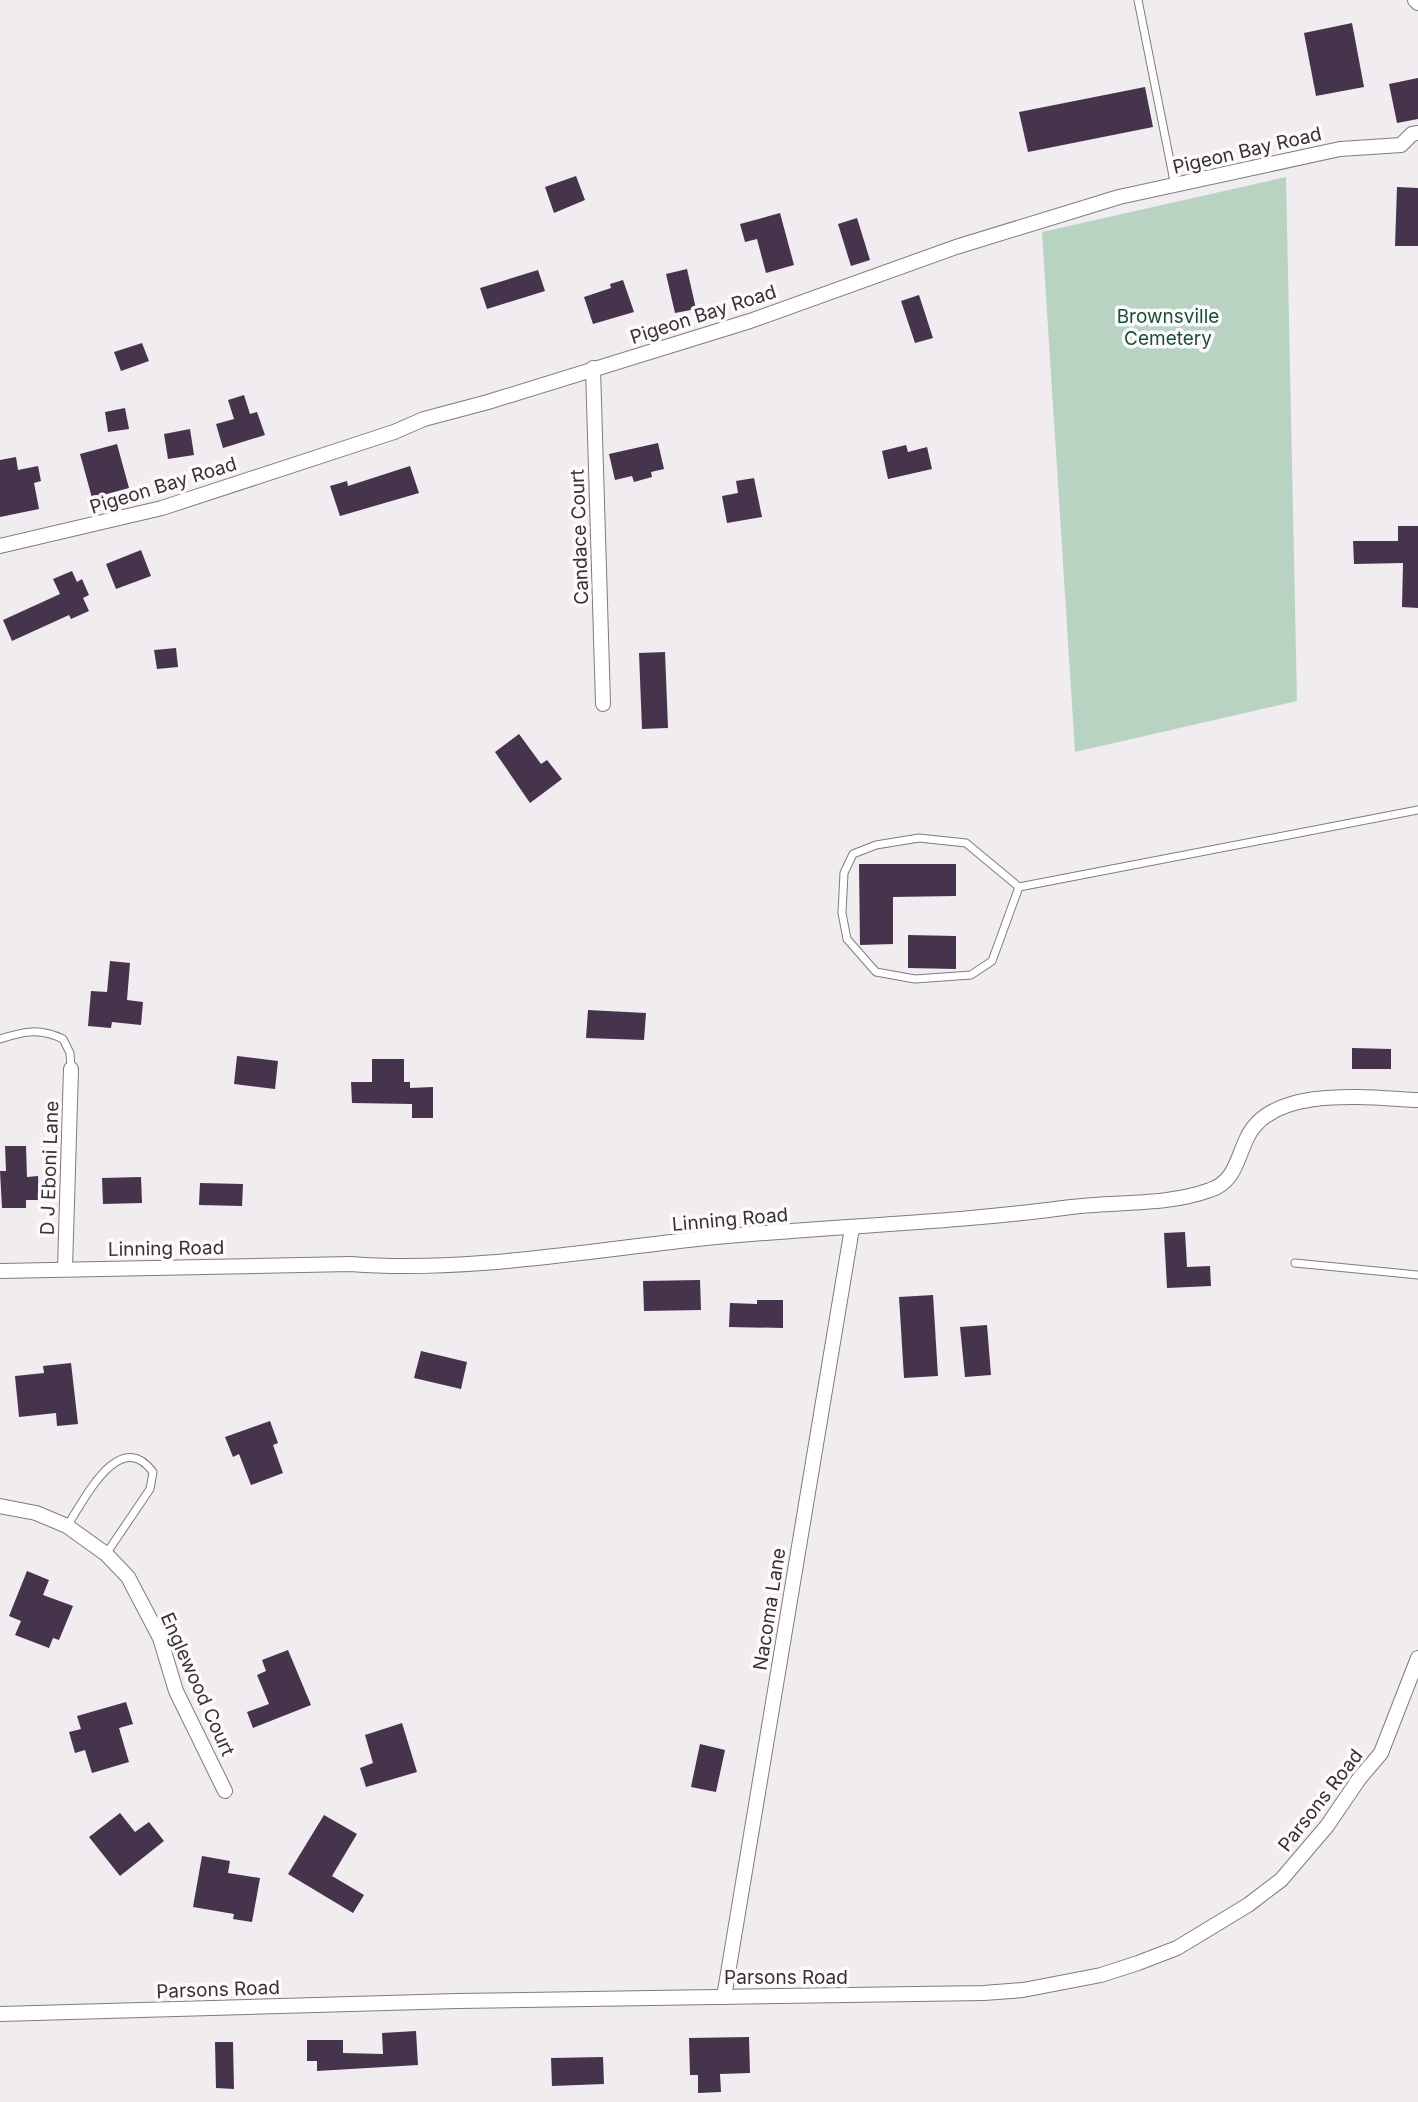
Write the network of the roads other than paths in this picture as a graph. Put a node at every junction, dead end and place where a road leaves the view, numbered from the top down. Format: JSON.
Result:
{"nodes":[{"id":1,"x":1138,"y":0,"type":"edge"},
{"id":2,"x":1418,"y":132,"type":"edge"},
{"id":3,"x":1175,"y":186,"type":"junction"},
{"id":4,"x":593,"y":368,"type":"junction"},
{"id":5,"x":0,"y":546,"type":"edge"},
{"id":6,"x":603,"y":704,"type":"dead end"},
{"id":7,"x":1418,"y":810,"type":"edge"},
{"id":8,"x":1020,"y":887,"type":"junction"},
{"id":9,"x":0,"y":1039,"type":"edge"},
{"id":10,"x":71,"y":1069,"type":"joint"},
{"id":11,"x":1418,"y":1100,"type":"edge"},
{"id":12,"x":852,"y":1228,"type":"junction"},
{"id":13,"x":1295,"y":1263,"type":"dead end"},
{"id":14,"x":65,"y":1268,"type":"junction"},
{"id":15,"x":0,"y":1272,"type":"edge"},
{"id":16,"x":1418,"y":1275,"type":"edge"},
{"id":17,"x":0,"y":1506,"type":"edge"},
{"id":18,"x":67,"y":1526,"type":"junction"},
{"id":19,"x":106,"y":1554,"type":"junction"},
{"id":20,"x":1418,"y":1658,"type":"edge"},
{"id":21,"x":225,"y":1791,"type":"dead end"},
{"id":22,"x":724,"y":1997,"type":"junction"},
{"id":23,"x":0,"y":2014,"type":"edge"}],
"edges":[{"from":1,"to":3,"type":"lane"},
{"from":2,"to":3,"type":"street","name":"Pigeon Bay Road"},
{"from":3,"to":4,"type":"street","name":"Pigeon Bay Road"},
{"from":4,"to":5,"type":"street","name":"Pigeon Bay Road"},
{"from":4,"to":6,"type":"street","name":"Candace Court"},
{"from":7,"to":8,"type":"lane"},
{"from":8,"to":8,"type":"lane"},
{"from":9,"to":10,"type":"lane"},
{"from":10,"to":14,"type":"street","name":"D J Eboni Lane"},
{"from":11,"to":12,"type":"street","name":"Linning Road"},
{"from":12,"to":14,"type":"street","name":"Linning Road"},
{"from":12,"to":22,"type":"street","name":"Nacoma Lane"},
{"from":13,"to":16,"type":"lane"},
{"from":14,"to":15,"type":"street","name":"Linning Road"},
{"from":17,"to":18,"type":"street","name":"Englewood Court"},
{"from":18,"to":19,"type":"street","name":"Englewood Court"},
{"from":18,"to":19,"type":"lane"},
{"from":19,"to":21,"type":"street","name":"Englewood Court"},
{"from":20,"to":22,"type":"street","name":"Parsons Road"},
{"from":22,"to":23,"type":"street","name":"Parsons Road"}]}
